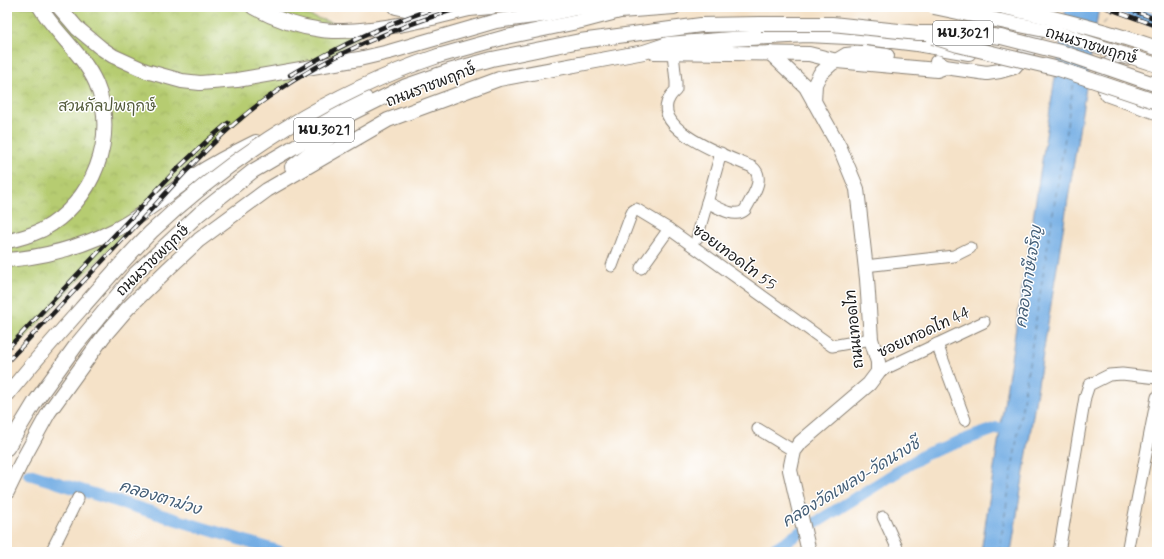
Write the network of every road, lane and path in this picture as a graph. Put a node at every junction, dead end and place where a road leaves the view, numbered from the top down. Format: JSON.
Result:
{"nodes":[{"id":1,"x":40,"y":7,"type":"edge"},
{"id":2,"x":59,"y":7,"type":"edge"},
{"id":3,"x":252,"y":7,"type":"edge"},
{"id":4,"x":396,"y":7,"type":"edge"},
{"id":5,"x":491,"y":7,"type":"edge"},
{"id":6,"x":596,"y":7,"type":"edge"},
{"id":7,"x":674,"y":7,"type":"edge"},
{"id":8,"x":934,"y":7,"type":"edge"},
{"id":9,"x":1004,"y":7,"type":"edge"},
{"id":10,"x":1017,"y":7,"type":"edge"},
{"id":11,"x":1033,"y":7,"type":"edge"},
{"id":12,"x":469,"y":9,"type":"junction"},
{"id":13,"x":614,"y":9,"type":"edge"},
{"id":14,"x":918,"y":33,"type":"junction"},
{"id":15,"x":1157,"y":48,"type":"edge"},
{"id":16,"x":644,"y":52,"type":"junction"},
{"id":17,"x":673,"y":53,"type":"junction"},
{"id":18,"x":770,"y":53,"type":"junction"},
{"id":19,"x":837,"y":61,"type":"junction"},
{"id":20,"x":1157,"y":65,"type":"edge"},
{"id":21,"x":1157,"y":70,"type":"edge"},
{"id":22,"x":1157,"y":85,"type":"edge"},
{"id":23,"x":406,"y":86,"type":"junction"},
{"id":24,"x":1157,"y":102,"type":"edge"},
{"id":25,"x":814,"y":103,"type":"junction"},
{"id":26,"x":350,"y":114,"type":"junction"},
{"id":27,"x":1157,"y":114,"type":"edge"},
{"id":28,"x":721,"y":153,"type":"junction"},
{"id":29,"x":267,"y":190,"type":"junction"},
{"id":30,"x":707,"y":202,"type":"junction"},
{"id":31,"x":668,"y":229,"type":"junction"},
{"id":32,"x":697,"y":238,"type":"dead end"},
{"id":33,"x":7,"y":241,"type":"edge"},
{"id":34,"x":970,"y":248,"type":"dead end"},
{"id":35,"x":7,"y":260,"type":"edge"},
{"id":36,"x":612,"y":266,"type":"dead end"},
{"id":37,"x":865,"y":266,"type":"junction"},
{"id":38,"x":641,"y":268,"type":"dead end"},
{"id":39,"x":984,"y":322,"type":"dead end"},
{"id":40,"x":871,"y":339,"type":"junction"},
{"id":41,"x":937,"y":344,"type":"junction"},
{"id":42,"x":878,"y":372,"type":"junction"},
{"id":43,"x":1157,"y":378,"type":"edge"},
{"id":44,"x":7,"y":395,"type":"edge"},
{"id":45,"x":1157,"y":397,"type":"edge"},
{"id":46,"x":965,"y":420,"type":"dead end"},
{"id":47,"x":758,"y":429,"type":"dead end"},
{"id":48,"x":7,"y":448,"type":"edge"},
{"id":49,"x":794,"y":451,"type":"junction"},
{"id":50,"x":7,"y":492,"type":"edge"},
{"id":51,"x":78,"y":498,"type":"dead end"},
{"id":52,"x":883,"y":517,"type":"dead end"},
{"id":53,"x":1128,"y":546,"type":"dead end"},
{"id":54,"x":809,"y":550,"type":"edge"},
{"id":55,"x":51,"y":552,"type":"edge"},
{"id":56,"x":899,"y":552,"type":"edge"},
{"id":57,"x":1059,"y":552,"type":"edge"}],
"edges":[{"from":1,"to":33,"type":"main road"},
{"from":2,"to":6,"type":"main road"},
{"from":3,"to":12,"type":"main road"},
{"from":4,"to":12,"type":"main road"},
{"from":5,"to":12,"type":"main road"},
{"from":7,"to":13,"type":"main road","name":"ถนนราชพฤกษ์","number":"นบ.3021"},
{"from":8,"to":20,"type":"main road","name":"ถนนราชพฤกษ์","number":"นบ.3021","bridge":true},
{"from":9,"to":15,"type":"main road","bridge":true},
{"from":10,"to":16,"type":"main road","name":"ถนนราชพฤกษ์"},
{"from":11,"to":19,"type":"main road"},
{"from":13,"to":44,"type":"main road","name":"ถนนราชพฤกษ์","number":"นบ.3021","bridge":true},
{"from":14,"to":22,"type":"main road","name":"ถนนราชพฤกษ์","number":"นบ.3021","bridge":true},
{"from":14,"to":23,"type":"main road","name":"ถนนราชพฤกษ์","number":"นบ.3021","bridge":true},
{"from":14,"to":24,"type":"main road","bridge":true},
{"from":16,"to":17,"type":"main road"},
{"from":16,"to":29,"type":"main road","name":"ถนนราชพฤกษ์","number":"นบ.3021"},
{"from":17,"to":18,"type":"main road"},
{"from":17,"to":28,"type":"street"},
{"from":18,"to":19,"type":"main road"},
{"from":18,"to":25,"type":"main road","name":"ถนนเทอดไท"},
{"from":19,"to":25,"type":"main road"},
{"from":21,"to":27,"type":"street"},
{"from":23,"to":26,"type":"main road","name":"ถนนราชพฤกษ์","number":"นบ.3021"},
{"from":23,"to":35,"type":"main road"},
{"from":25,"to":37,"type":"main road","name":"ถนนเทอดไท"},
{"from":26,"to":29,"type":"main road"},
{"from":26,"to":48,"type":"main road","name":"ถนนราชพฤกษ์","number":"นบ.3021"},
{"from":28,"to":30,"type":"street"},
{"from":28,"to":30,"type":"street"},
{"from":29,"to":50,"type":"main road","name":"ถนนราชพฤกษ์","number":"นบ.3021"},
{"from":30,"to":32,"type":"street"},
{"from":31,"to":36,"type":"street","name":"ซอยเทอดไท 55"},
{"from":31,"to":38,"type":"street"},
{"from":31,"to":40,"type":"street","name":"ซอยเทอดไท 55"},
{"from":34,"to":37,"type":"street"},
{"from":37,"to":40,"type":"main road","name":"ถนนเทอดไท"},
{"from":39,"to":41,"type":"street","name":"ซอยเทอดไท 44"},
{"from":40,"to":42,"type":"main road","name":"ถนนเทอดไท"},
{"from":41,"to":42,"type":"street","name":"ซอยเทอดไท 44"},
{"from":41,"to":46,"type":"street"},
{"from":42,"to":49,"type":"main road","name":"ถนนเทอดไท"},
{"from":43,"to":57,"type":"street"},
{"from":45,"to":53,"type":"street"},
{"from":47,"to":49,"type":"street"},
{"from":49,"to":54,"type":"main road"},
{"from":51,"to":55,"type":"street"},
{"from":52,"to":56,"type":"street"}]}
